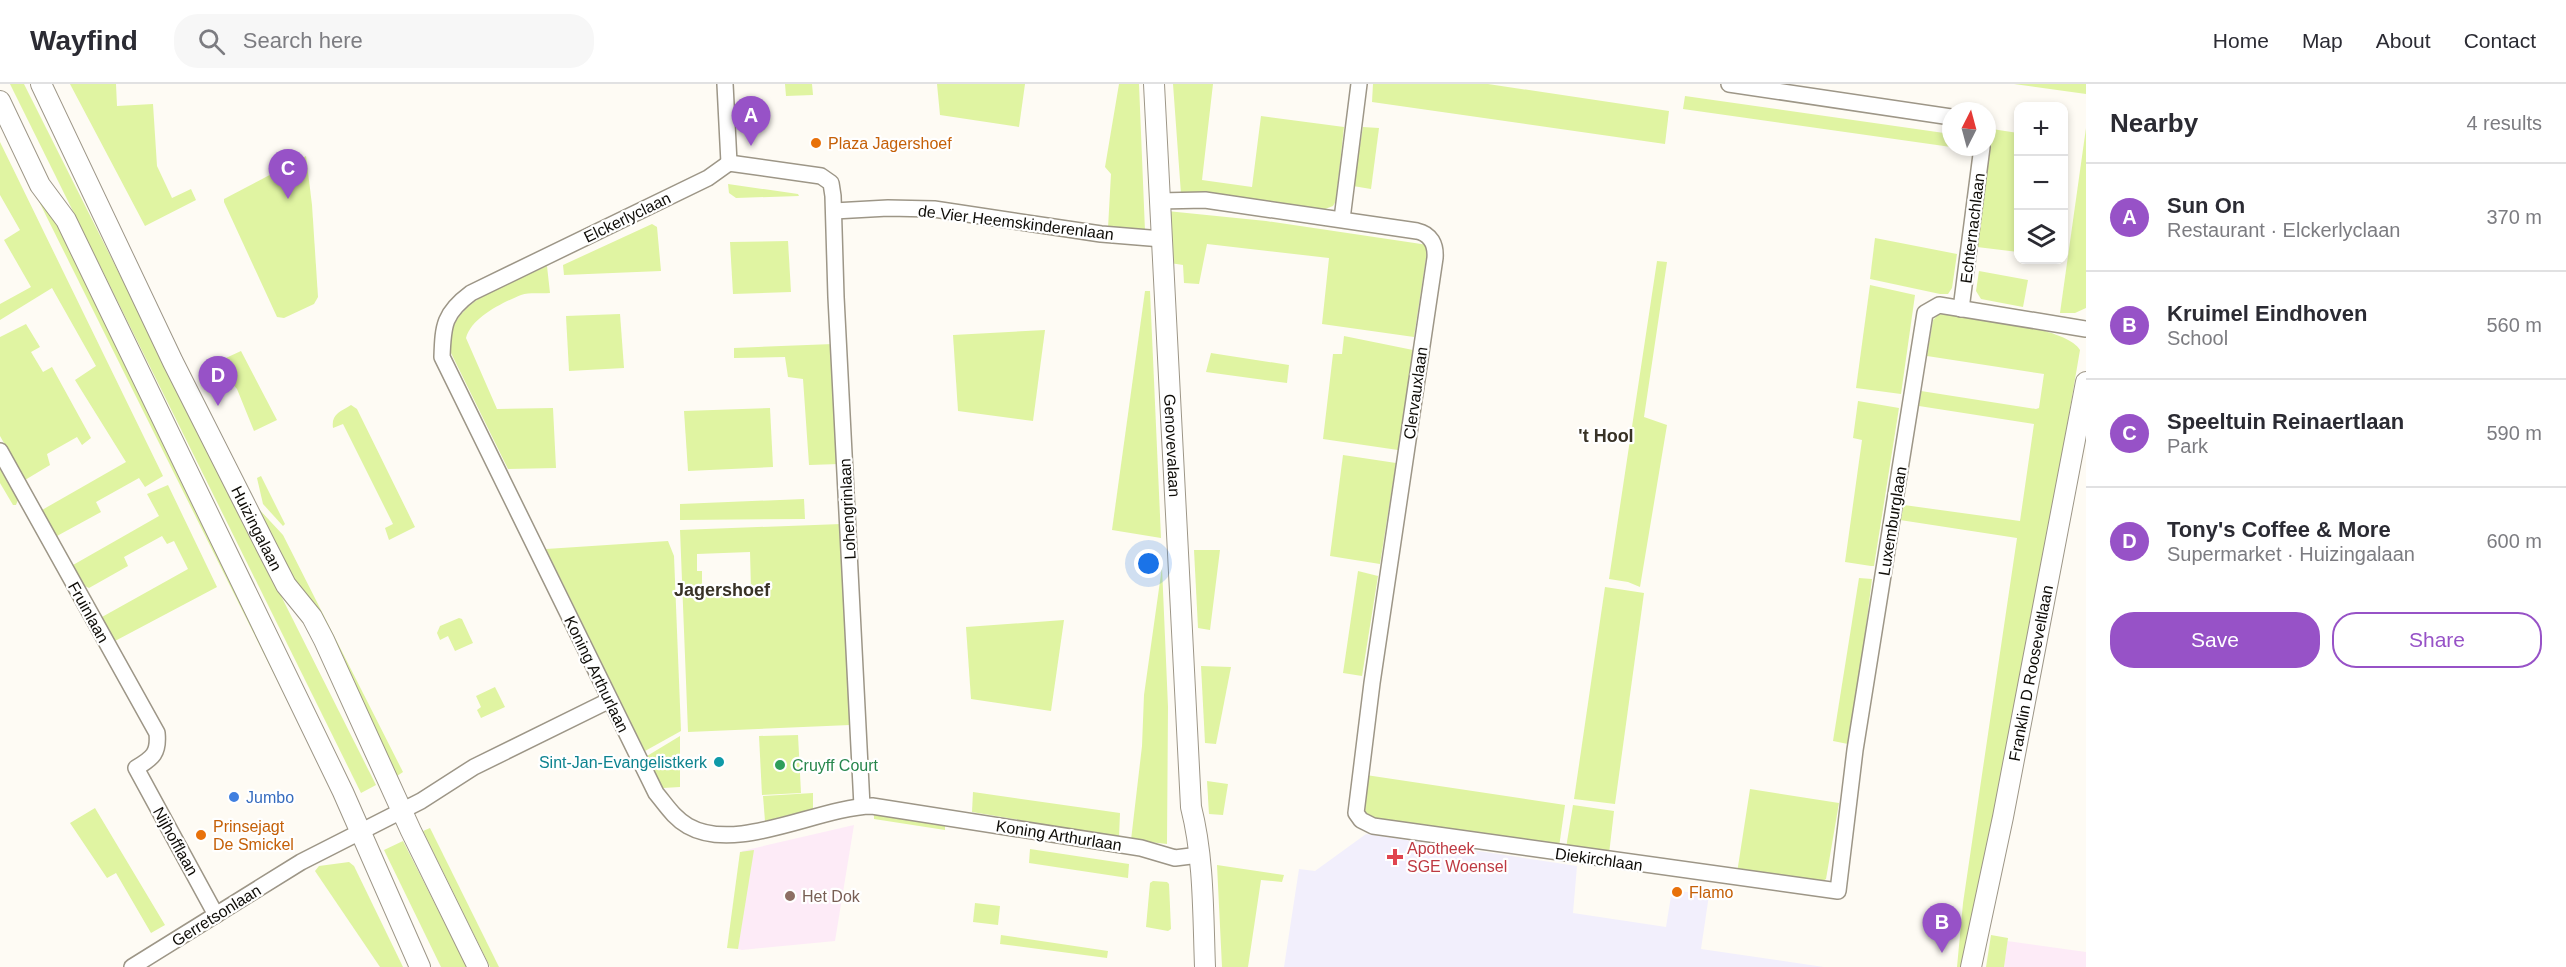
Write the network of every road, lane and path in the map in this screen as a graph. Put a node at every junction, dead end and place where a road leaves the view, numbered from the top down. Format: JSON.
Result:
{"nodes":[{"id":1,"x":40,"y":84,"type":"edge"},
{"id":2,"x":725,"y":84,"type":"edge"},
{"id":3,"x":1154,"y":84,"type":"edge"},
{"id":4,"x":1359,"y":84,"type":"edge"},
{"id":5,"x":1729,"y":84,"type":"edge"},
{"id":6,"x":0,"y":101,"type":"edge"},
{"id":7,"x":1942,"y":116,"type":"edge"},
{"id":8,"x":1981,"y":156,"type":"edge"},
{"id":9,"x":729,"y":163,"type":"junction"},
{"id":10,"x":1159,"y":201,"type":"junction"},
{"id":11,"x":834,"y":211,"type":"junction"},
{"id":12,"x":1342,"y":219,"type":"junction"},
{"id":13,"x":1162,"y":239,"type":"junction"},
{"id":14,"x":1961,"y":309,"type":"junction"},
{"id":15,"x":2086,"y":329,"type":"edge"},
{"id":16,"x":441,"y":357,"type":"joint"},
{"id":17,"x":2086,"y":382,"type":"edge"},
{"id":18,"x":0,"y":451,"type":"edge"},
{"id":19,"x":610,"y":700,"type":"junction"},
{"id":20,"x":136,"y":768,"type":"joint"},
{"id":21,"x":400,"y":806,"type":"junction"},
{"id":22,"x":862,"y":806,"type":"junction"},
{"id":23,"x":1361,"y":820,"type":"joint"},
{"id":24,"x":357,"y":828,"type":"junction"},
{"id":25,"x":1191,"y":853,"type":"junction"},
{"id":26,"x":1838,"y":891,"type":"joint"},
{"id":27,"x":216,"y":915,"type":"junction"},
{"id":28,"x":1972,"y":966,"type":"edge"},
{"id":29,"x":132,"y":967,"type":"edge"},
{"id":30,"x":420,"y":967,"type":"edge"},
{"id":31,"x":478,"y":967,"type":"edge"},
{"id":32,"x":1193,"y":967,"type":"edge"},
{"id":33,"x":1205,"y":967,"type":"edge"}],
"edges":[{"from":1,"to":21,"type":"main road","name":"Huizingalaan"},
{"from":2,"to":9,"type":"street"},
{"from":3,"to":10,"type":"main road","name":"Genovevalaan"},
{"from":4,"to":12,"type":"street"},
{"from":5,"to":7,"type":"street"},
{"from":6,"to":24,"type":"main road"},
{"from":8,"to":14,"type":"street","name":"Echternachlaan"},
{"from":9,"to":11,"type":"street"},
{"from":9,"to":16,"type":"street","name":"Elckerlyclaan"},
{"from":10,"to":12,"type":"street","name":"Clervauxlaan"},
{"from":10,"to":13,"type":"main road","name":"Genovevalaan"},
{"from":11,"to":13,"type":"street","name":"de Vier Heemskinderenlaan"},
{"from":11,"to":22,"type":"street","name":"Lohengrinlaan"},
{"from":12,"to":23,"type":"street","name":"Clervauxlaan"},
{"from":13,"to":25,"type":"main road","name":"Genovevalaan"},
{"from":14,"to":15,"type":"street","name":"Luxemburglaan"},
{"from":14,"to":26,"type":"street","name":"Luxemburglaan"},
{"from":16,"to":19,"type":"street","name":"Koning Arthurlaan"},
{"from":17,"to":28,"type":"main road","name":"Franklin D Rooseveltlaan"},
{"from":18,"to":20,"type":"street","name":"Fruinlaan"},
{"from":19,"to":21,"type":"street","name":"Gerretsonlaan"},
{"from":19,"to":22,"type":"street","name":"Koning Arthurlaan"},
{"from":20,"to":27,"type":"street","name":"Nijhofflaan"},
{"from":21,"to":24,"type":"street","name":"Gerretsonlaan"},
{"from":21,"to":31,"type":"main road","name":"Huizingalaan"},
{"from":22,"to":25,"type":"street","name":"Koning Arthurlaan"},
{"from":23,"to":26,"type":"street","name":"Diekirchlaan"},
{"from":24,"to":27,"type":"street","name":"Gerretsonlaan"},
{"from":24,"to":30,"type":"main road"},
{"from":25,"to":32,"type":"main road","name":"Genovevalaan"},
{"from":25,"to":33,"type":"main road","name":"Genovevalaan"},
{"from":27,"to":29,"type":"street","name":"Gerretsonlaan"}]}
